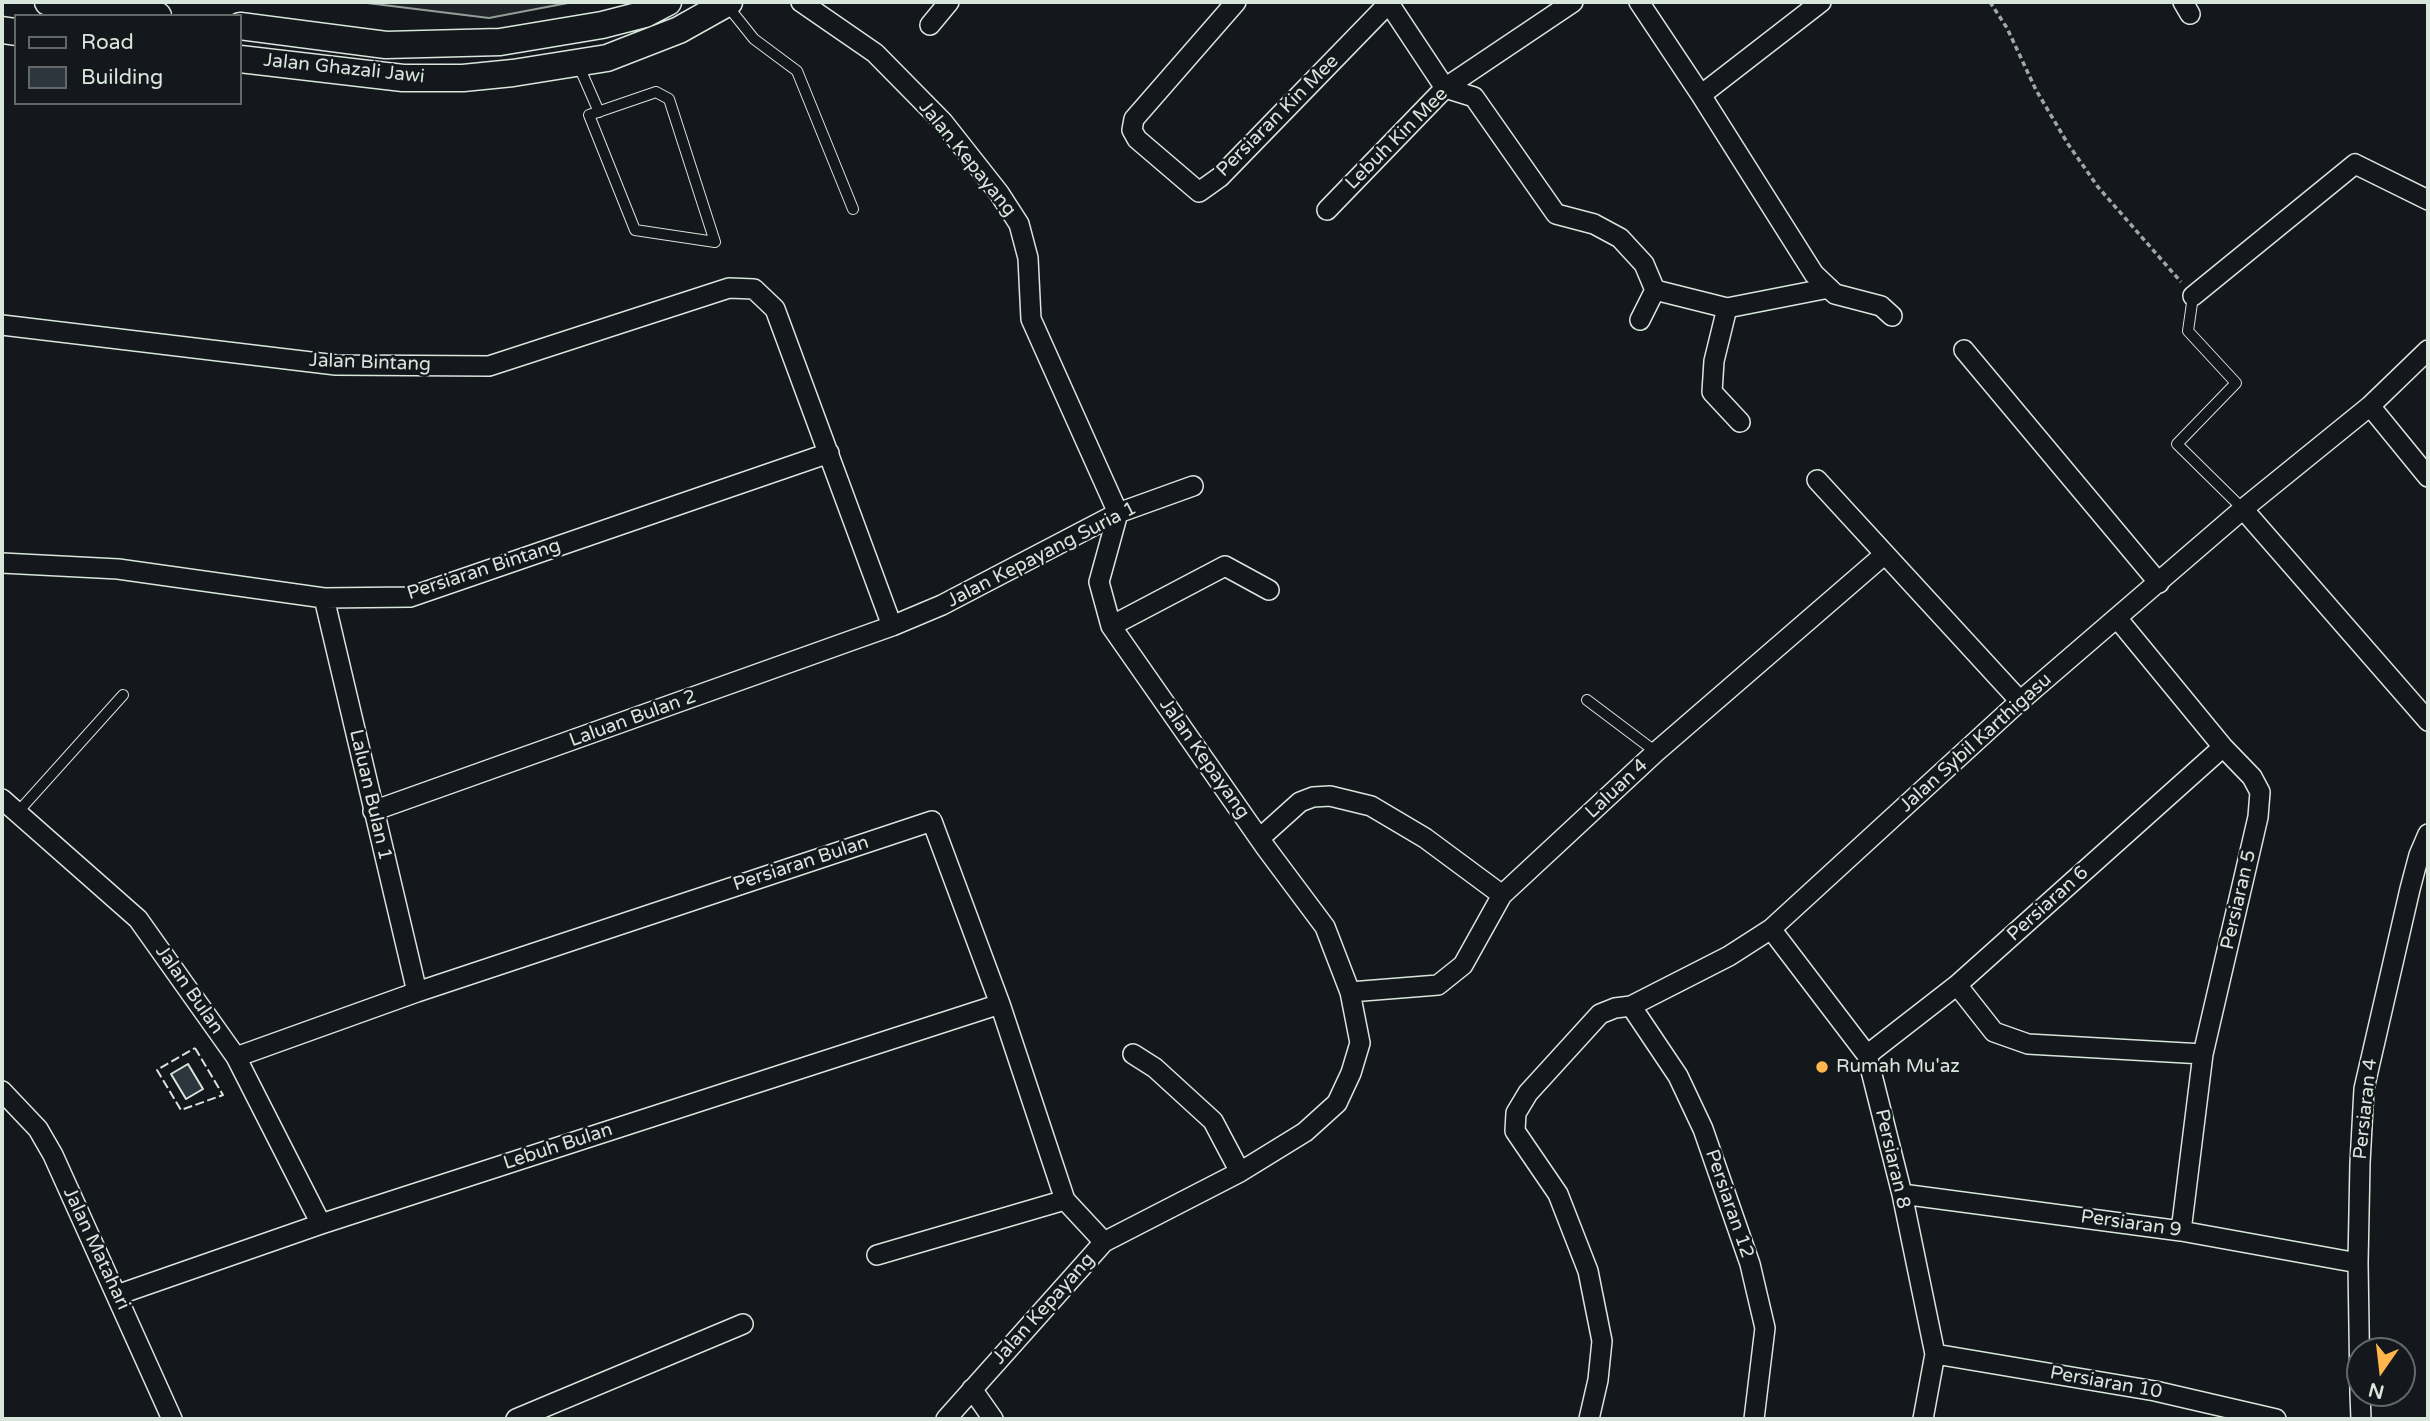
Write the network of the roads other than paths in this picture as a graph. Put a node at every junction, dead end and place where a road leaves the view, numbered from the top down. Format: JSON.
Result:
{"nodes":[{"id":1,"x":48,"y":2,"type":"edge"},
{"id":2,"x":56,"y":2,"type":"edge"},
{"id":3,"x":668,"y":2,"type":"edge"},
{"id":4,"x":694,"y":2,"type":"edge"},
{"id":5,"x":949,"y":2,"type":"edge"},
{"id":6,"x":1236,"y":2,"type":"edge"},
{"id":7,"x":1389,"y":2,"type":"edge"},
{"id":8,"x":1573,"y":2,"type":"edge"},
{"id":9,"x":1639,"y":2,"type":"edge"},
{"id":10,"x":1821,"y":2,"type":"edge"},
{"id":11,"x":727,"y":3,"type":"edge"},
{"id":12,"x":808,"y":4,"type":"edge"},
{"id":13,"x":143,"y":14,"type":"edge"},
{"id":14,"x":645,"y":14,"type":"junction"},
{"id":15,"x":930,"y":25,"type":"dead end"},
{"id":16,"x":242,"y":26,"type":"edge"},
{"id":17,"x":242,"y":59,"type":"edge"},
{"id":18,"x":577,"y":62,"type":"junction"},
{"id":19,"x":1445,"y":88,"type":"junction"},
{"id":20,"x":1701,"y":95,"type":"junction"},
{"id":21,"x":599,"y":111,"type":"junction"},
{"id":22,"x":2428,"y":200,"type":"edge"},
{"id":23,"x":853,"y":209,"type":"dead end"},
{"id":24,"x":1327,"y":210,"type":"dead end"},
{"id":25,"x":1829,"y":288,"type":"junction"},
{"id":26,"x":1655,"y":289,"type":"junction"},
{"id":27,"x":2193,"y":296,"type":"joint"},
{"id":28,"x":1727,"y":309,"type":"junction"},
{"id":29,"x":1892,"y":316,"type":"dead end"},
{"id":30,"x":1640,"y":320,"type":"dead end"},
{"id":31,"x":2,"y":325,"type":"edge"},
{"id":32,"x":1964,"y":350,"type":"dead end"},
{"id":33,"x":2428,"y":350,"type":"edge"},
{"id":34,"x":2370,"y":406,"type":"junction"},
{"id":35,"x":1740,"y":422,"type":"dead end"},
{"id":36,"x":829,"y":453,"type":"junction"},
{"id":37,"x":2428,"y":477,"type":"edge"},
{"id":38,"x":1817,"y":480,"type":"dead end"},
{"id":39,"x":1193,"y":486,"type":"dead end"},
{"id":40,"x":2243,"y":509,"type":"junction"},
{"id":41,"x":1118,"y":513,"type":"junction"},
{"id":42,"x":1885,"y":554,"type":"junction"},
{"id":43,"x":2,"y":563,"type":"edge"},
{"id":44,"x":2159,"y":583,"type":"junction"},
{"id":45,"x":1269,"y":590,"type":"dead end"},
{"id":46,"x":324,"y":598,"type":"junction"},
{"id":47,"x":2117,"y":618,"type":"junction"},
{"id":48,"x":892,"y":626,"type":"junction"},
{"id":49,"x":1111,"y":626,"type":"junction"},
{"id":50,"x":123,"y":695,"type":"dead end"},
{"id":51,"x":1587,"y":700,"type":"dead end"},
{"id":52,"x":2020,"y":701,"type":"junction"},
{"id":53,"x":2428,"y":720,"type":"edge"},
{"id":54,"x":2224,"y":747,"type":"junction"},
{"id":55,"x":1656,"y":752,"type":"junction"},
{"id":56,"x":2,"y":799,"type":"edge"},
{"id":57,"x":373,"y":811,"type":"junction"},
{"id":58,"x":17,"y":813,"type":"junction"},
{"id":59,"x":2428,"y":834,"type":"edge"},
{"id":60,"x":1260,"y":838,"type":"junction"},
{"id":61,"x":1502,"y":895,"type":"junction"},
{"id":62,"x":1771,"y":929,"type":"junction"},
{"id":63,"x":1957,"y":985,"type":"junction"},
{"id":64,"x":417,"y":992,"type":"junction"},
{"id":65,"x":1350,"y":992,"type":"junction"},
{"id":66,"x":1000,"y":1004,"type":"junction"},
{"id":67,"x":1631,"y":1006,"type":"junction"},
{"id":68,"x":1133,"y":1054,"type":"dead end"},
{"id":69,"x":2203,"y":1054,"type":"junction"},
{"id":70,"x":1867,"y":1055,"type":"junction"},
{"id":71,"x":236,"y":1057,"type":"junction"},
{"id":72,"x":2,"y":1091,"type":"edge"},
{"id":73,"x":1240,"y":1172,"type":"junction"},
{"id":74,"x":1902,"y":1194,"type":"junction"},
{"id":75,"x":1065,"y":1200,"type":"junction"},
{"id":76,"x":321,"y":1224,"type":"junction"},
{"id":77,"x":2181,"y":1231,"type":"junction"},
{"id":78,"x":1104,"y":1242,"type":"junction"},
{"id":79,"x":877,"y":1255,"type":"dead end"},
{"id":80,"x":2358,"y":1263,"type":"junction"},
{"id":81,"x":117,"y":1295,"type":"junction"},
{"id":82,"x":743,"y":1324,"type":"dead end"},
{"id":83,"x":2359,"y":1337,"type":"edge"},
{"id":84,"x":1935,"y":1354,"type":"junction"},
{"id":85,"x":972,"y":1389,"type":"junction"},
{"id":86,"x":172,"y":1419,"type":"edge"},
{"id":87,"x":516,"y":1419,"type":"edge"},
{"id":88,"x":946,"y":1419,"type":"edge"},
{"id":89,"x":993,"y":1419,"type":"edge"},
{"id":90,"x":1589,"y":1419,"type":"edge"},
{"id":91,"x":1754,"y":1419,"type":"edge"},
{"id":92,"x":1923,"y":1419,"type":"edge"},
{"id":93,"x":2276,"y":1419,"type":"edge"}],
"edges":[{"from":1,"to":2,"type":"main road"},
{"from":2,"to":13,"type":"main road"},
{"from":3,"to":14,"type":"main road","name":"Jalan Ghazali Jawi"},
{"from":4,"to":14,"type":"main road"},
{"from":5,"to":15,"type":"street"},
{"from":6,"to":7,"type":"street","name":"Persiaran Kin Mee"},
{"from":7,"to":19,"type":"street"},
{"from":8,"to":19,"type":"street","name":"Lebuh Kin Mee"},
{"from":9,"to":20,"type":"street"},
{"from":10,"to":20,"type":"street"},
{"from":11,"to":18,"type":"main road","name":"Jalan Ghazali Jawi"},
{"from":11,"to":23,"type":"lane"},
{"from":12,"to":41,"type":"street","name":"Jalan Kepayang"},
{"from":14,"to":16,"type":"main road","name":"Jalan Ghazali Jawi"},
{"from":17,"to":18,"type":"main road","name":"Jalan Ghazali Jawi"},
{"from":18,"to":21,"type":"lane"},
{"from":19,"to":24,"type":"street","name":"Lebuh Kin Mee"},
{"from":19,"to":26,"type":"street"},
{"from":20,"to":25,"type":"street"},
{"from":21,"to":21,"type":"lane"},
{"from":22,"to":27,"type":"street"},
{"from":25,"to":28,"type":"street"},
{"from":25,"to":29,"type":"street"},
{"from":26,"to":28,"type":"street"},
{"from":26,"to":30,"type":"street"},
{"from":27,"to":40,"type":"lane"},
{"from":28,"to":35,"type":"street"},
{"from":31,"to":36,"type":"street","name":"Jalan Bintang"},
{"from":32,"to":44,"type":"street"},
{"from":33,"to":34,"type":"street","name":"Jalan Sybil Karthigasu"},
{"from":34,"to":37,"type":"street"},
{"from":34,"to":40,"type":"street","name":"Jalan Sybil Karthigasu"},
{"from":36,"to":46,"type":"street","name":"Persiaran Bintang"},
{"from":36,"to":48,"type":"street"},
{"from":38,"to":42,"type":"street"},
{"from":39,"to":41,"type":"street","name":"Jalan Kepayang Suria 1"},
{"from":40,"to":44,"type":"street","name":"Jalan Sybil Karthigasu"},
{"from":40,"to":53,"type":"street"},
{"from":41,"to":48,"type":"street","name":"Jalan Kepayang Suria 1"},
{"from":41,"to":49,"type":"street","name":"Jalan Kepayang"},
{"from":42,"to":52,"type":"street"},
{"from":42,"to":55,"type":"street","name":"Laluan 4"},
{"from":43,"to":46,"type":"street","name":"Persiaran Bintang"},
{"from":44,"to":47,"type":"street","name":"Jalan Sybil Karthigasu"},
{"from":45,"to":49,"type":"street"},
{"from":46,"to":57,"type":"street","name":"Laluan Bulan 1"},
{"from":47,"to":52,"type":"street","name":"Jalan Sybil Karthigasu"},
{"from":47,"to":54,"type":"street","name":"Persiaran 5"},
{"from":48,"to":57,"type":"street","name":"Laluan Bulan 2"},
{"from":49,"to":60,"type":"street","name":"Jalan Kepayang"},
{"from":50,"to":58,"type":"lane"},
{"from":51,"to":55,"type":"lane"},
{"from":52,"to":62,"type":"street","name":"Jalan Sybil Karthigasu"},
{"from":54,"to":63,"type":"street","name":"Persiaran 6"},
{"from":54,"to":69,"type":"street","name":"Persiaran 5"},
{"from":55,"to":61,"type":"street","name":"Laluan 4"},
{"from":56,"to":58,"type":"street","name":"Jalan Bulan"},
{"from":57,"to":64,"type":"street","name":"Laluan Bulan 1"},
{"from":58,"to":71,"type":"street","name":"Jalan Bulan"},
{"from":59,"to":80,"type":"street","name":"Persiaran 4"},
{"from":60,"to":61,"type":"street"},
{"from":60,"to":65,"type":"street","name":"Jalan Kepayang"},
{"from":61,"to":65,"type":"street","name":"Laluan 4"},
{"from":62,"to":67,"type":"street","name":"Jalan Sybil Karthigasu"},
{"from":62,"to":70,"type":"street","name":"Persiaran 8"},
{"from":63,"to":69,"type":"street"},
{"from":63,"to":70,"type":"street","name":"Persiaran 6"},
{"from":64,"to":66,"type":"street","name":"Persiaran Bulan"},
{"from":64,"to":71,"type":"street","name":"Persiaran Bulan"},
{"from":65,"to":73,"type":"street","name":"Jalan Kepayang"},
{"from":66,"to":75,"type":"street","name":"Persiaran Bulan"},
{"from":66,"to":76,"type":"street","name":"Lebuh Bulan"},
{"from":67,"to":90,"type":"street","name":"Jalan Sybil Karthigasu"},
{"from":67,"to":91,"type":"street","name":"Persiaran 12"},
{"from":68,"to":73,"type":"street"},
{"from":69,"to":77,"type":"street","name":"Persiaran 5"},
{"from":70,"to":74,"type":"street","name":"Persiaran 8"},
{"from":71,"to":76,"type":"street","name":"Jalan Bulan"},
{"from":72,"to":81,"type":"street","name":"Jalan Matahari"},
{"from":73,"to":78,"type":"street","name":"Jalan Kepayang"},
{"from":74,"to":77,"type":"street","name":"Persiaran 9"},
{"from":74,"to":84,"type":"street","name":"Persiaran 8"},
{"from":75,"to":78,"type":"street","name":"Persiaran Bulan"},
{"from":75,"to":79,"type":"street"},
{"from":76,"to":81,"type":"street","name":"Lebuh Bulan"},
{"from":77,"to":80,"type":"street","name":"Persiaran 9"},
{"from":78,"to":85,"type":"street","name":"Jalan Kepayang"},
{"from":80,"to":83,"type":"street","name":"Persiaran 4"},
{"from":81,"to":86,"type":"street","name":"Jalan Matahari"},
{"from":82,"to":87,"type":"street"},
{"from":84,"to":92,"type":"street","name":"Persiaran 8"},
{"from":84,"to":93,"type":"street","name":"Persiaran 10"},
{"from":85,"to":88,"type":"street","name":"Jalan Kepayang"},
{"from":85,"to":89,"type":"street"}]}
